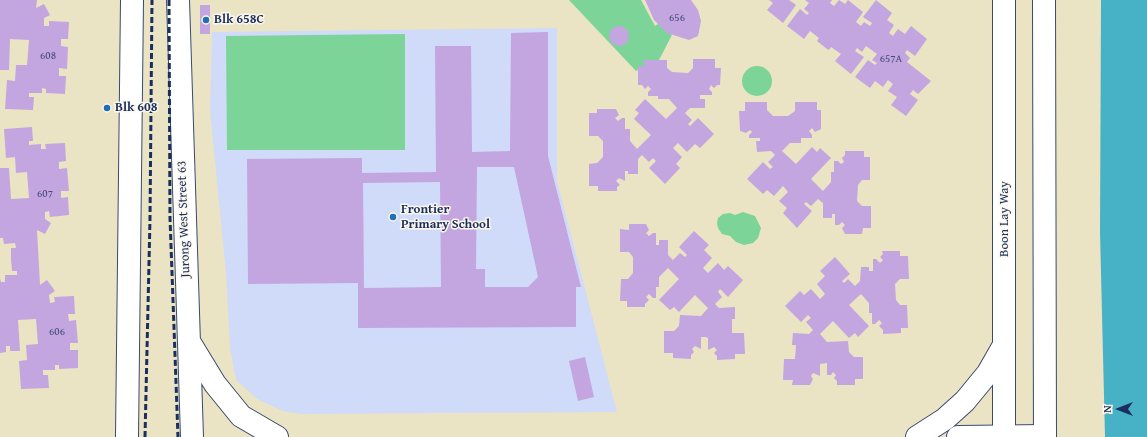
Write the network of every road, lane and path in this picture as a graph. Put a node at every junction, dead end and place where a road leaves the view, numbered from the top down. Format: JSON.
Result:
{"nodes":[{"id":1,"x":132,"y":0,"type":"edge"},
{"id":2,"x":178,"y":0,"type":"edge"},
{"id":3,"x":1004,"y":0,"type":"edge"},
{"id":4,"x":1044,"y":0,"type":"edge"},
{"id":5,"x":188,"y":338,"type":"junction"},
{"id":6,"x":1005,"y":344,"type":"junction"},
{"id":7,"x":1004,"y":436,"type":"edge"},
{"id":8,"x":1045,"y":436,"type":"edge"},
{"id":9,"x":127,"y":437,"type":"edge"},
{"id":10,"x":192,"y":437,"type":"edge"},
{"id":11,"x":277,"y":437,"type":"edge"},
{"id":12,"x":917,"y":437,"type":"edge"},
{"id":13,"x":958,"y":437,"type":"edge"}],
"edges":[{"from":1,"to":9,"type":"street"},
{"from":2,"to":5,"type":"street","name":"Jurong West Street 63"},
{"from":3,"to":6,"type":"street","name":"Boon Lay Way"},
{"from":4,"to":8,"type":"street"},
{"from":5,"to":10,"type":"street","name":"Jurong West Street 63"},
{"from":5,"to":11,"type":"street"},
{"from":6,"to":7,"type":"street","name":"Boon Lay Way"},
{"from":6,"to":12,"type":"street"},
{"from":7,"to":8,"type":"street"},
{"from":7,"to":13,"type":"street"}]}
